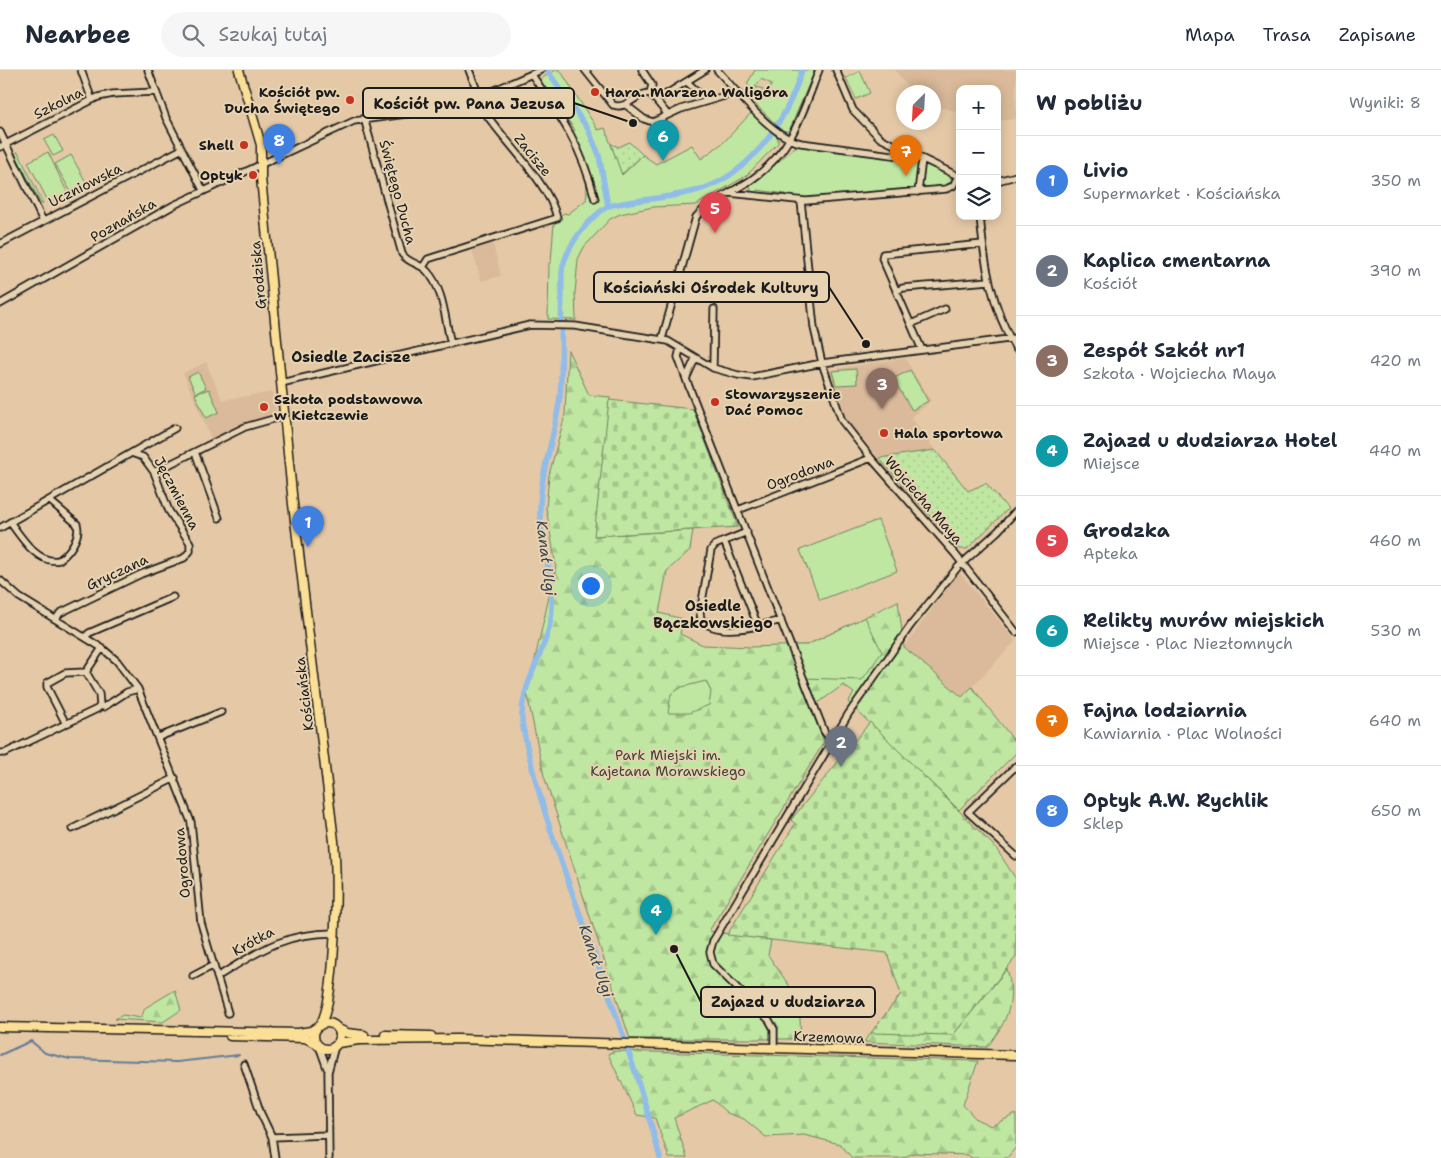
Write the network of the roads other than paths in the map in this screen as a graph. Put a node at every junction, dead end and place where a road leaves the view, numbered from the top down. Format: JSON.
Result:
{"nodes":[{"id":1,"x":81,"y":70,"type":"edge"},
{"id":2,"x":148,"y":70,"type":"edge"},
{"id":3,"x":239,"y":70,"type":"edge"},
{"id":4,"x":469,"y":70,"type":"edge"},
{"id":5,"x":585,"y":70,"type":"edge"},
{"id":6,"x":642,"y":70,"type":"edge"},
{"id":7,"x":705,"y":70,"type":"edge"},
{"id":8,"x":717,"y":70,"type":"edge"},
{"id":9,"x":819,"y":70,"type":"edge"},
{"id":10,"x":836,"y":70,"type":"edge"},
{"id":11,"x":537,"y":73,"type":"edge"},
{"id":12,"x":687,"y":82,"type":"junction"},
{"id":13,"x":155,"y":92,"type":"junction"},
{"id":14,"x":738,"y":92,"type":"junction"},
{"id":15,"x":650,"y":93,"type":"junction"},
{"id":16,"x":480,"y":98,"type":"junction"},
{"id":17,"x":655,"y":98,"type":"junction"},
{"id":18,"x":92,"y":100,"type":"junction"},
{"id":19,"x":708,"y":101,"type":"junction"},
{"id":20,"x":626,"y":105,"type":"junction"},
{"id":21,"x":483,"y":110,"type":"dead end"},
{"id":22,"x":668,"y":114,"type":"junction"},
{"id":23,"x":364,"y":118,"type":"junction"},
{"id":24,"x":0,"y":132,"type":"edge"},
{"id":25,"x":790,"y":140,"type":"junction"},
{"id":26,"x":884,"y":142,"type":"junction"},
{"id":27,"x":2,"y":145,"type":"edge"},
{"id":28,"x":182,"y":149,"type":"junction"},
{"id":29,"x":880,"y":153,"type":"junction"},
{"id":30,"x":922,"y":159,"type":"junction"},
{"id":31,"x":262,"y":164,"type":"junction"},
{"id":32,"x":956,"y":176,"type":"edge"},
{"id":33,"x":1016,"y":176,"type":"edge"},
{"id":34,"x":752,"y":179,"type":"junction"},
{"id":35,"x":1001,"y":180,"type":"edge"},
{"id":36,"x":956,"y":181,"type":"edge"},
{"id":37,"x":203,"y":190,"type":"junction"},
{"id":38,"x":918,"y":192,"type":"junction"},
{"id":39,"x":729,"y":193,"type":"junction"},
{"id":40,"x":749,"y":194,"type":"junction"},
{"id":41,"x":595,"y":199,"type":"dead end"},
{"id":42,"x":801,"y":201,"type":"junction"},
{"id":43,"x":980,"y":220,"type":"edge"},
{"id":44,"x":43,"y":222,"type":"junction"},
{"id":45,"x":0,"y":244,"type":"edge"},
{"id":46,"x":983,"y":244,"type":"junction"},
{"id":47,"x":423,"y":266,"type":"junction"},
{"id":48,"x":989,"y":280,"type":"junction"},
{"id":49,"x":896,"y":291,"type":"junction"},
{"id":50,"x":0,"y":304,"type":"edge"},
{"id":51,"x":714,"y":308,"type":"dead end"},
{"id":52,"x":945,"y":309,"type":"dead end"},
{"id":53,"x":911,"y":324,"type":"junction"},
{"id":54,"x":1013,"y":338,"type":"edge"},
{"id":55,"x":662,"y":339,"type":"junction"},
{"id":56,"x":450,"y":344,"type":"junction"},
{"id":57,"x":680,"y":349,"type":"junction"},
{"id":58,"x":1016,"y":349,"type":"edge"},
{"id":59,"x":922,"y":350,"type":"junction"},
{"id":60,"x":696,"y":359,"type":"junction"},
{"id":61,"x":822,"y":363,"type":"junction"},
{"id":62,"x":713,"y":368,"type":"junction"},
{"id":63,"x":686,"y":379,"type":"junction"},
{"id":64,"x":281,"y":383,"type":"junction"},
{"id":65,"x":284,"y":416,"type":"junction"},
{"id":66,"x":175,"y":428,"type":"dead end"},
{"id":67,"x":195,"y":452,"type":"junction"},
{"id":68,"x":134,"y":454,"type":"junction"},
{"id":69,"x":871,"y":458,"type":"junction"},
{"id":70,"x":154,"y":472,"type":"junction"},
{"id":71,"x":49,"y":500,"type":"junction"},
{"id":72,"x":738,"y":510,"type":"junction"},
{"id":73,"x":1016,"y":511,"type":"edge"},
{"id":74,"x":219,"y":518,"type":"dead end"},
{"id":75,"x":10,"y":522,"type":"junction"},
{"id":76,"x":0,"y":528,"type":"edge"},
{"id":77,"x":747,"y":532,"type":"junction"},
{"id":78,"x":724,"y":541,"type":"junction"},
{"id":79,"x":190,"y":551,"type":"joint"},
{"id":80,"x":962,"y":563,"type":"junction"},
{"id":81,"x":0,"y":580,"type":"edge"},
{"id":82,"x":172,"y":597,"type":"dead end"},
{"id":83,"x":56,"y":619,"type":"junction"},
{"id":84,"x":781,"y":620,"type":"junction"},
{"id":85,"x":758,"y":626,"type":"junction"},
{"id":86,"x":1016,"y":632,"type":"edge"},
{"id":87,"x":85,"y":637,"type":"junction"},
{"id":88,"x":102,"y":648,"type":"junction"},
{"id":89,"x":86,"y":672,"type":"junction"},
{"id":90,"x":138,"y":689,"type":"junction"},
{"id":91,"x":100,"y":706,"type":"junction"},
{"id":92,"x":222,"y":712,"type":"dead end"},
{"id":93,"x":66,"y":724,"type":"junction"},
{"id":94,"x":158,"y":737,"type":"junction"},
{"id":95,"x":832,"y":742,"type":"junction"},
{"id":96,"x":0,"y":753,"type":"edge"},
{"id":97,"x":1016,"y":766,"type":"edge"},
{"id":98,"x":175,"y":778,"type":"junction"},
{"id":99,"x":72,"y":829,"type":"dead end"},
{"id":100,"x":1016,"y":856,"type":"edge"},
{"id":101,"x":334,"y":932,"type":"junction"},
{"id":102,"x":214,"y":965,"type":"junction"},
{"id":103,"x":193,"y":976,"type":"dead end"},
{"id":104,"x":217,"y":977,"type":"junction"},
{"id":105,"x":329,"y":1002,"type":"junction"},
{"id":106,"x":228,"y":1013,"type":"dead end"},
{"id":107,"x":319,"y":1026,"type":"junction"},
{"id":108,"x":336,"y":1027,"type":"junction"},
{"id":109,"x":0,"y":1028,"type":"edge"},
{"id":110,"x":200,"y":1033,"type":"junction"},
{"id":111,"x":458,"y":1039,"type":"junction"},
{"id":112,"x":318,"y":1045,"type":"junction"},
{"id":113,"x":336,"y":1045,"type":"junction"},
{"id":114,"x":774,"y":1048,"type":"junction"},
{"id":115,"x":1016,"y":1055,"type":"edge"},
{"id":116,"x":244,"y":1064,"type":"dead end"},
{"id":117,"x":328,"y":1072,"type":"junction"},
{"id":118,"x":328,"y":1134,"type":"junction"},
{"id":119,"x":272,"y":1137,"type":"junction"},
{"id":120,"x":275,"y":1158,"type":"edge"},
{"id":121,"x":329,"y":1158,"type":"edge"}],
"edges":[{"from":1,"to":18,"type":"street"},
{"from":2,"to":13,"type":"street"},
{"from":3,"to":31,"type":"main road","name":"Grodziska"},
{"from":4,"to":16,"type":"street"},
{"from":5,"to":20,"type":"street"},
{"from":6,"to":15,"type":"street"},
{"from":7,"to":12,"type":"street"},
{"from":8,"to":14,"type":"street"},
{"from":9,"to":25,"type":"street"},
{"from":10,"to":26,"type":"street"},
{"from":11,"to":16,"type":"street","name":"Poznańska"},
{"from":11,"to":41,"type":"street"},
{"from":12,"to":17,"type":"street"},
{"from":12,"to":19,"type":"street"},
{"from":13,"to":18,"type":"street","name":"Szkolna"},
{"from":13,"to":28,"type":"street"},
{"from":14,"to":19,"type":"street"},
{"from":14,"to":25,"type":"street"},
{"from":15,"to":17,"type":"street"},
{"from":15,"to":20,"type":"street"},
{"from":16,"to":23,"type":"street","name":"Poznańska"},
{"from":17,"to":22,"type":"street"},
{"from":18,"to":27,"type":"street","name":"Szkolna"},
{"from":19,"to":22,"type":"street"},
{"from":20,"to":22,"type":"street"},
{"from":21,"to":47,"type":"street","name":"Zacisze"},
{"from":23,"to":31,"type":"street","name":"Poznańska"},
{"from":23,"to":47,"type":"street","name":"Świętego Ducha"},
{"from":24,"to":27,"type":"street"},
{"from":25,"to":29,"type":"street"},
{"from":25,"to":34,"type":"street"},
{"from":26,"to":29,"type":"street"},
{"from":26,"to":30,"type":"street"},
{"from":27,"to":44,"type":"street"},
{"from":28,"to":37,"type":"street"},
{"from":28,"to":44,"type":"street","name":"Uczniowska"},
{"from":29,"to":30,"type":"street"},
{"from":30,"to":32,"type":"street"},
{"from":30,"to":38,"type":"street"},
{"from":31,"to":37,"type":"street","name":"Poznańska"},
{"from":31,"to":64,"type":"main road","name":"Grodziska"},
{"from":33,"to":35,"type":"street"},
{"from":34,"to":39,"type":"street"},
{"from":34,"to":40,"type":"street"},
{"from":36,"to":38,"type":"street"},
{"from":37,"to":50,"type":"street","name":"Poznańska"},
{"from":38,"to":42,"type":"street"},
{"from":39,"to":40,"type":"street"},
{"from":39,"to":55,"type":"street"},
{"from":40,"to":42,"type":"street"},
{"from":42,"to":61,"type":"street","name":"Wojciecha Maya"},
{"from":43,"to":46,"type":"street"},
{"from":44,"to":45,"type":"street","name":"Uczniowska"},
{"from":46,"to":48,"type":"street"},
{"from":46,"to":49,"type":"street"},
{"from":47,"to":56,"type":"street","name":"Świętego Ducha"},
{"from":48,"to":49,"type":"street"},
{"from":48,"to":54,"type":"street"},
{"from":49,"to":53,"type":"street"},
{"from":51,"to":62,"type":"street"},
{"from":52,"to":53,"type":"street"},
{"from":53,"to":59,"type":"street"},
{"from":54,"to":58,"type":"street"},
{"from":54,"to":59,"type":"street"},
{"from":55,"to":56,"type":"street"},
{"from":55,"to":57,"type":"street"},
{"from":56,"to":64,"type":"street"},
{"from":57,"to":60,"type":"street"},
{"from":57,"to":63,"type":"street"},
{"from":59,"to":61,"type":"street"},
{"from":60,"to":62,"type":"street"},
{"from":60,"to":63,"type":"street"},
{"from":61,"to":62,"type":"street"},
{"from":61,"to":69,"type":"street","name":"Wojciecha Maya"},
{"from":63,"to":72,"type":"street"},
{"from":64,"to":65,"type":"main road","name":"Kościańska"},
{"from":65,"to":67,"type":"street"},
{"from":65,"to":101,"type":"main road","name":"Kościańska"},
{"from":66,"to":68,"type":"street"},
{"from":67,"to":70,"type":"street"},
{"from":67,"to":74,"type":"street"},
{"from":68,"to":70,"type":"street","name":"Jęczmienna"},
{"from":68,"to":71,"type":"street"},
{"from":69,"to":72,"type":"street","name":"Ogrodowa"},
{"from":69,"to":80,"type":"street","name":"Wojciecha Maya"},
{"from":70,"to":79,"type":"street","name":"Jęczmienna"},
{"from":71,"to":75,"type":"street"},
{"from":71,"to":75,"type":"street"},
{"from":72,"to":77,"type":"street"},
{"from":73,"to":80,"type":"street"},
{"from":75,"to":76,"type":"street"},
{"from":77,"to":78,"type":"street"},
{"from":77,"to":84,"type":"street"},
{"from":78,"to":85,"type":"street"},
{"from":78,"to":85,"type":"street"},
{"from":79,"to":83,"type":"street","name":"Gryczana"},
{"from":80,"to":86,"type":"street","name":"Wojciecha Maya"},
{"from":80,"to":95,"type":"street"},
{"from":81,"to":83,"type":"street","name":"Ogrodowa"},
{"from":82,"to":87,"type":"street"},
{"from":83,"to":87,"type":"street","name":"Ogrodowa"},
{"from":84,"to":85,"type":"street"},
{"from":84,"to":95,"type":"street"},
{"from":87,"to":88,"type":"street","name":"Ogrodowa"},
{"from":88,"to":89,"type":"street"},
{"from":88,"to":90,"type":"street","name":"Ogrodowa"},
{"from":89,"to":91,"type":"street"},
{"from":89,"to":93,"type":"street"},
{"from":90,"to":91,"type":"street"},
{"from":90,"to":94,"type":"street","name":"Ogrodowa"},
{"from":91,"to":93,"type":"street"},
{"from":92,"to":94,"type":"street"},
{"from":93,"to":96,"type":"street"},
{"from":94,"to":98,"type":"street","name":"Ogrodowa"},
{"from":95,"to":114,"type":"street"},
{"from":97,"to":100,"type":"street"},
{"from":98,"to":99,"type":"street"},
{"from":98,"to":102,"type":"street","name":"Ogrodowa"},
{"from":101,"to":104,"type":"street","name":"Krótka"},
{"from":101,"to":105,"type":"main road","name":"Kościańska"},
{"from":102,"to":103,"type":"street"},
{"from":102,"to":104,"type":"street","name":"Ogrodowa"},
{"from":104,"to":106,"type":"street","name":"Ogrodowa"},
{"from":105,"to":107,"type":"main road","name":"Kościańska"},
{"from":105,"to":108,"type":"main road","name":"Kościańska"},
{"from":107,"to":108,"type":"main road"},
{"from":107,"to":110,"type":"main road"},
{"from":107,"to":112,"type":"main road"},
{"from":108,"to":111,"type":"main road"},
{"from":108,"to":113,"type":"main road"},
{"from":109,"to":110,"type":"main road"},
{"from":110,"to":112,"type":"main road"},
{"from":111,"to":113,"type":"main road"},
{"from":111,"to":114,"type":"main road","name":"Krzemowa"},
{"from":112,"to":113,"type":"main road"},
{"from":112,"to":117,"type":"street"},
{"from":113,"to":117,"type":"street"},
{"from":114,"to":115,"type":"main road","name":"Krzemowa"},
{"from":116,"to":119,"type":"street"},
{"from":117,"to":118,"type":"street"},
{"from":118,"to":119,"type":"street"},
{"from":118,"to":121,"type":"street"},
{"from":119,"to":120,"type":"street"}]}
